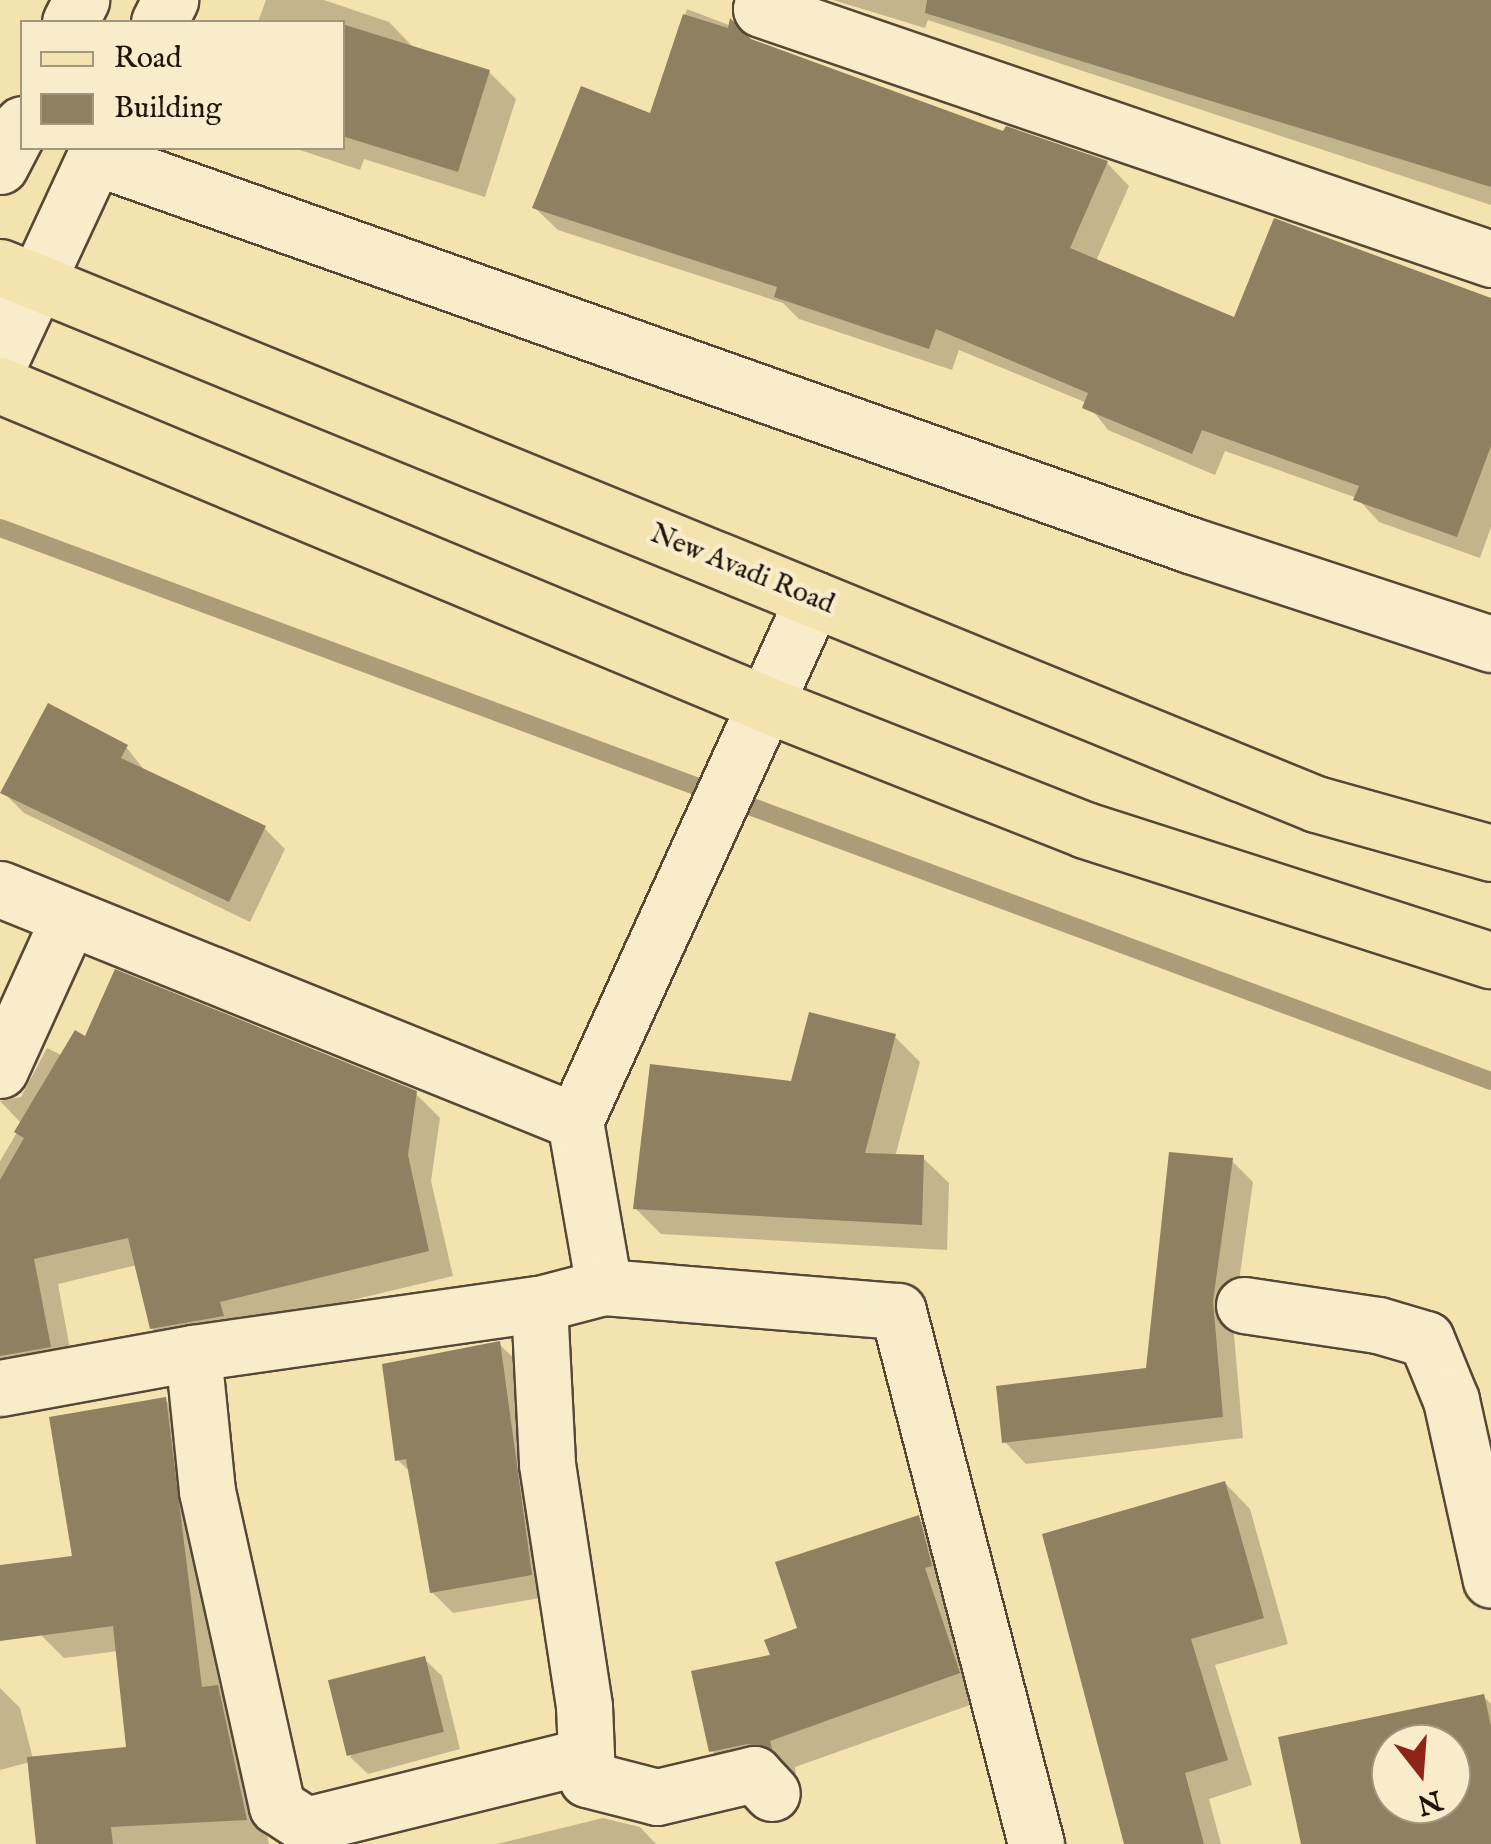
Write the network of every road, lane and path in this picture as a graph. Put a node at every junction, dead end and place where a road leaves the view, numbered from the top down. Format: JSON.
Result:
{"nodes":[{"id":1,"x":762,"y":4,"type":"edge"},
{"id":2,"x":20,"y":128,"type":"edge"},
{"id":3,"x":97,"y":152,"type":"edge"},
{"id":4,"x":0,"y":166,"type":"edge"},
{"id":5,"x":1491,"y":258,"type":"edge"},
{"id":6,"x":18,"y":274,"type":"edge"},
{"id":7,"x":0,"y":361,"type":"edge"},
{"id":8,"x":0,"y":385,"type":"edge"},
{"id":9,"x":813,"y":599,"type":"junction"},
{"id":10,"x":1491,"y":644,"type":"edge"},
{"id":11,"x":768,"y":705,"type":"junction"},
{"id":12,"x":1491,"y":852,"type":"edge"},
{"id":13,"x":0,"y":890,"type":"edge"},
{"id":14,"x":68,"y":918,"type":"junction"},
{"id":15,"x":1491,"y":960,"type":"edge"},
{"id":16,"x":0,"y":1070,"type":"edge"},
{"id":17,"x":575,"y":1122,"type":"junction"},
{"id":18,"x":604,"y":1287,"type":"junction"},
{"id":19,"x":539,"y":1304,"type":"junction"},
{"id":20,"x":1244,"y":1305,"type":"dead end"},
{"id":21,"x":193,"y":1353,"type":"junction"},
{"id":22,"x":0,"y":1388,"type":"edge"},
{"id":23,"x":1491,"y":1580,"type":"edge"},
{"id":24,"x":581,"y":1757,"type":"junction"},
{"id":25,"x":772,"y":1793,"type":"dead end"},
{"id":26,"x":1036,"y":1844,"type":"edge"}],
"edges":[{"from":1,"to":5,"type":"street"},
{"from":2,"to":4,"type":"street"},
{"from":3,"to":6,"type":"street"},
{"from":3,"to":10,"type":"street"},
{"from":6,"to":7,"type":"street"},
{"from":6,"to":9,"type":"main road","name":"New Avadi Road"},
{"from":8,"to":11,"type":"main road"},
{"from":9,"to":11,"type":"street"},
{"from":9,"to":12,"type":"main road","name":"New Avadi Road"},
{"from":11,"to":15,"type":"main road"},
{"from":11,"to":17,"type":"street"},
{"from":13,"to":14,"type":"street"},
{"from":14,"to":16,"type":"street"},
{"from":14,"to":17,"type":"street"},
{"from":17,"to":18,"type":"street"},
{"from":18,"to":19,"type":"street"},
{"from":18,"to":26,"type":"street"},
{"from":19,"to":21,"type":"street"},
{"from":19,"to":24,"type":"street"},
{"from":20,"to":23,"type":"street"},
{"from":21,"to":22,"type":"street"},
{"from":21,"to":24,"type":"street"},
{"from":24,"to":25,"type":"street"}]}
